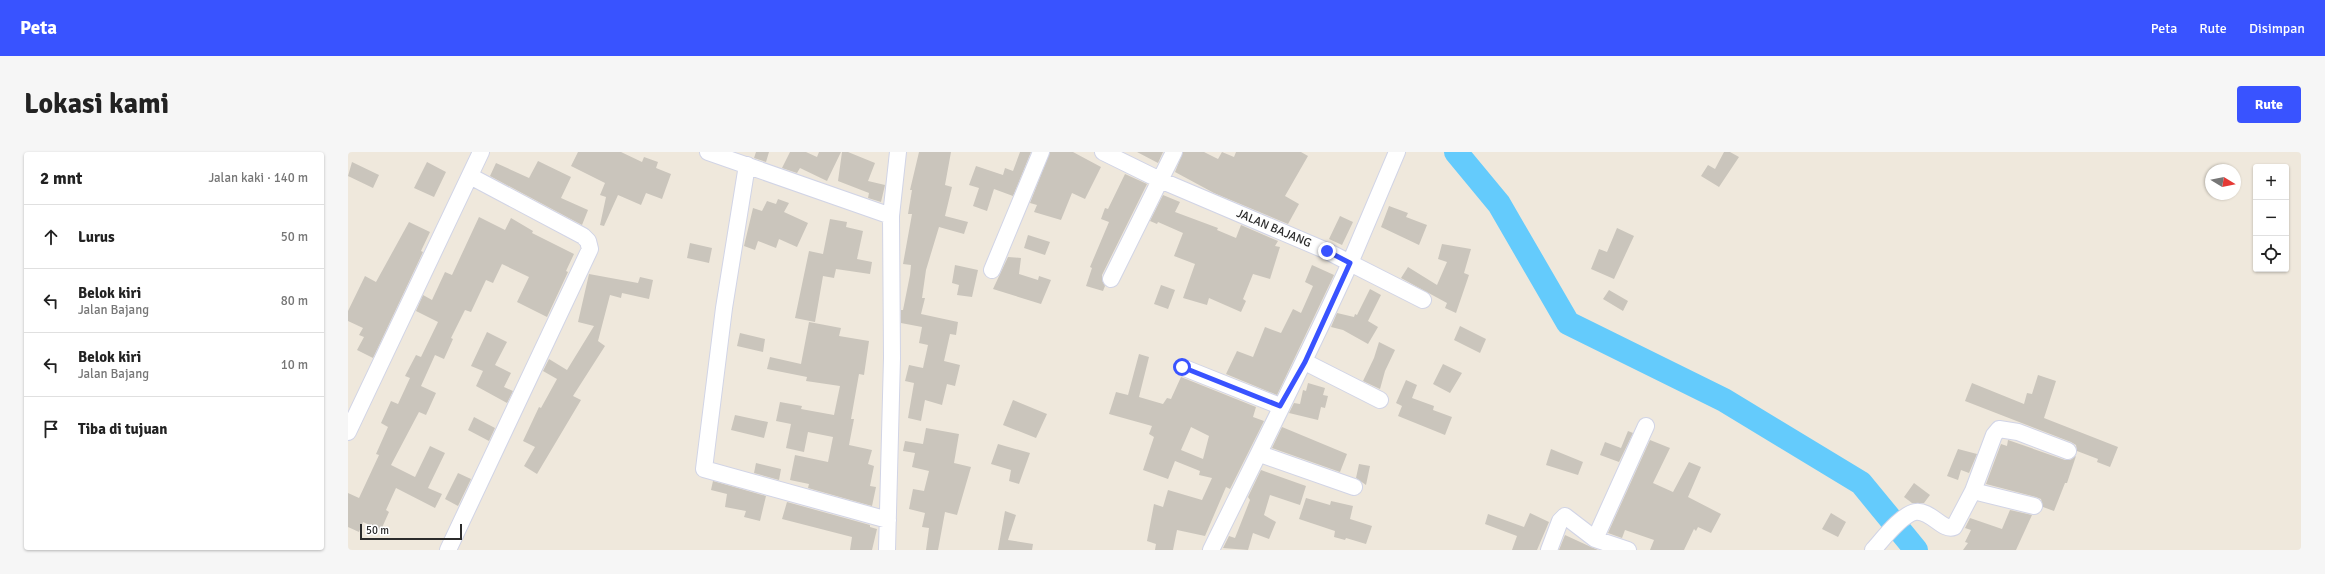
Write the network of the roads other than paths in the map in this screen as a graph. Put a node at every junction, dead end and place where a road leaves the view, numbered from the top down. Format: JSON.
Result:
{"nodes":[{"id":1,"x":481,"y":152,"type":"edge"},
{"id":2,"x":708,"y":152,"type":"edge"},
{"id":3,"x":898,"y":152,"type":"edge"},
{"id":4,"x":1041,"y":152,"type":"edge"},
{"id":5,"x":1174,"y":152,"type":"edge"},
{"id":6,"x":1397,"y":152,"type":"edge"},
{"id":7,"x":1110,"y":153,"type":"edge"},
{"id":8,"x":747,"y":165,"type":"junction"},
{"id":9,"x":470,"y":176,"type":"junction"},
{"id":10,"x":1160,"y":180,"type":"junction"},
{"id":11,"x":891,"y":216,"type":"junction"},
{"id":12,"x":1350,"y":263,"type":"junction"},
{"id":13,"x":992,"y":270,"type":"dead end"},
{"id":14,"x":1111,"y":280,"type":"dead end"},
{"id":15,"x":1422,"y":300,"type":"dead end"},
{"id":16,"x":1305,"y":362,"type":"junction"},
{"id":17,"x":1182,"y":367,"type":"dead end"},
{"id":18,"x":1380,"y":400,"type":"dead end"},
{"id":19,"x":1280,"y":406,"type":"junction"},
{"id":20,"x":1646,"y":426,"type":"dead end"},
{"id":21,"x":348,"y":432,"type":"edge"},
{"id":22,"x":2068,"y":451,"type":"dead end"},
{"id":23,"x":1260,"y":454,"type":"junction"},
{"id":24,"x":1354,"y":487,"type":"dead end"},
{"id":25,"x":1973,"y":491,"type":"junction"},
{"id":26,"x":2034,"y":506,"type":"dead end"},
{"id":27,"x":888,"y":520,"type":"junction"},
{"id":28,"x":1595,"y":539,"type":"junction"},
{"id":29,"x":448,"y":550,"type":"edge"},
{"id":30,"x":887,"y":550,"type":"edge"},
{"id":31,"x":1211,"y":550,"type":"edge"},
{"id":32,"x":1549,"y":550,"type":"edge"},
{"id":33,"x":1628,"y":550,"type":"edge"},
{"id":34,"x":1873,"y":550,"type":"edge"}],
"edges":[{"from":1,"to":9,"type":"street"},
{"from":2,"to":8,"type":"street"},
{"from":3,"to":11,"type":"street"},
{"from":4,"to":13,"type":"street"},
{"from":5,"to":10,"type":"street"},
{"from":6,"to":12,"type":"street"},
{"from":7,"to":10,"type":"street","name":"JALAN BAJANG"},
{"from":8,"to":11,"type":"street"},
{"from":8,"to":27,"type":"street"},
{"from":9,"to":21,"type":"street"},
{"from":9,"to":29,"type":"street"},
{"from":10,"to":12,"type":"street","name":"JALAN BAJANG"},
{"from":10,"to":14,"type":"street"},
{"from":11,"to":27,"type":"street"},
{"from":12,"to":15,"type":"street","name":"JALAN BAJANG"},
{"from":12,"to":16,"type":"street"},
{"from":16,"to":18,"type":"street"},
{"from":16,"to":19,"type":"street"},
{"from":17,"to":19,"type":"street"},
{"from":19,"to":23,"type":"street"},
{"from":20,"to":28,"type":"street"},
{"from":22,"to":25,"type":"street"},
{"from":23,"to":24,"type":"street"},
{"from":23,"to":31,"type":"street"},
{"from":25,"to":26,"type":"street"},
{"from":25,"to":34,"type":"street"},
{"from":27,"to":30,"type":"street"},
{"from":28,"to":32,"type":"street"},
{"from":28,"to":33,"type":"street"}]}
